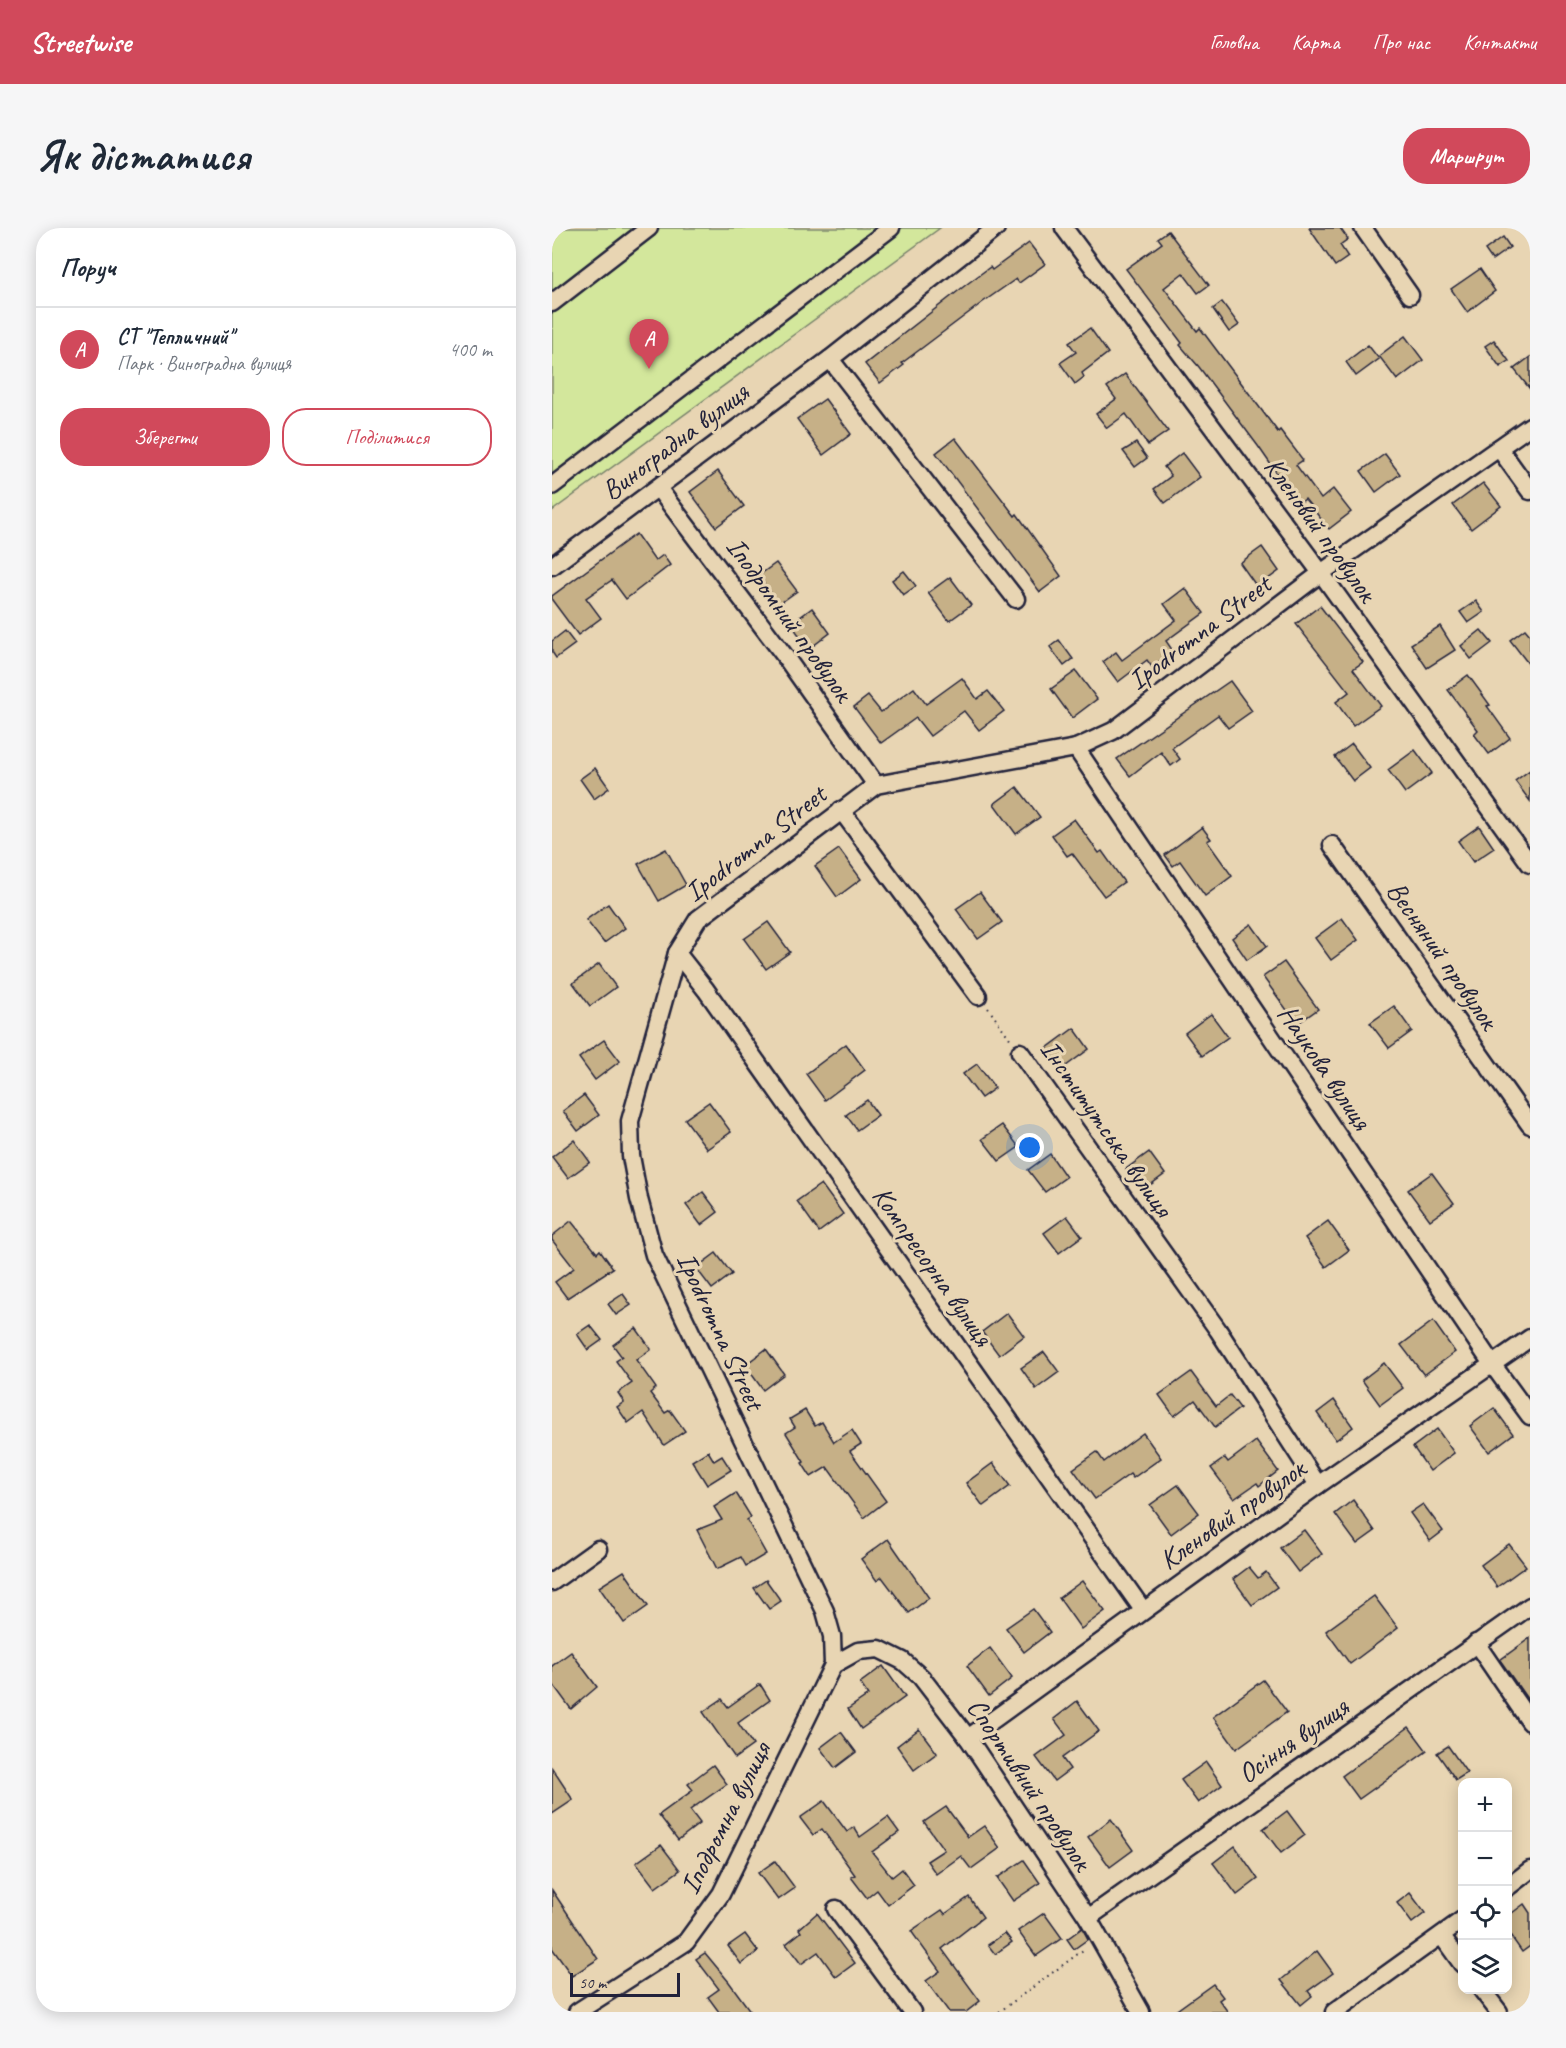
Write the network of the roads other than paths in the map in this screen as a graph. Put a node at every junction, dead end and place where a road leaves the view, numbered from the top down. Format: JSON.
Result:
{"nodes":[{"id":1,"x":649,"y":228,"type":"edge"},
{"id":2,"x":891,"y":228,"type":"edge"},
{"id":3,"x":996,"y":228,"type":"edge"},
{"id":4,"x":1064,"y":228,"type":"edge"},
{"id":5,"x":1363,"y":228,"type":"edge"},
{"id":6,"x":1410,"y":296,"type":"dead end"},
{"id":7,"x":552,"y":303,"type":"edge"},
{"id":8,"x":830,"y":358,"type":"junction"},
{"id":9,"x":1530,"y":426,"type":"edge"},
{"id":10,"x":1499,"y":448,"type":"junction"},
{"id":11,"x":552,"y":486,"type":"edge"},
{"id":12,"x":658,"y":488,"type":"junction"},
{"id":13,"x":1530,"y":491,"type":"edge"},
{"id":14,"x":552,"y":566,"type":"edge"},
{"id":15,"x":1321,"y":573,"type":"junction"},
{"id":16,"x":1016,"y":599,"type":"dead end"},
{"id":17,"x":1076,"y":748,"type":"junction"},
{"id":18,"x":876,"y":784,"type":"junction"},
{"id":19,"x":841,"y":810,"type":"junction"},
{"id":20,"x":1332,"y":845,"type":"dead end"},
{"id":21,"x":1530,"y":864,"type":"edge"},
{"id":22,"x":677,"y":954,"type":"junction"},
{"id":23,"x":978,"y":996,"type":"road end"},
{"id":24,"x":1020,"y":1052,"type":"road end"},
{"id":25,"x":1530,"y":1125,"type":"edge"},
{"id":26,"x":1530,"y":1338,"type":"edge"},
{"id":27,"x":1492,"y":1364,"type":"junction"},
{"id":28,"x":1530,"y":1416,"type":"edge"},
{"id":29,"x":1318,"y":1485,"type":"junction"},
{"id":30,"x":598,"y":1548,"type":"dead end"},
{"id":31,"x":552,"y":1582,"type":"edge"},
{"id":32,"x":1530,"y":1606,"type":"edge"},
{"id":33,"x":1143,"y":1610,"type":"junction"},
{"id":34,"x":1476,"y":1643,"type":"junction"},
{"id":35,"x":833,"y":1665,"type":"junction"},
{"id":36,"x":1530,"y":1722,"type":"edge"},
{"id":37,"x":968,"y":1738,"type":"junction"},
{"id":38,"x":1530,"y":1870,"type":"edge"},
{"id":39,"x":1509,"y":1886,"type":"edge"},
{"id":40,"x":836,"y":1909,"type":"dead end"},
{"id":41,"x":1088,"y":1918,"type":"junction"},
{"id":42,"x":1458,"y":1923,"type":"edge"},
{"id":43,"x":1442,"y":1936,"type":"junction"},
{"id":44,"x":1458,"y":1958,"type":"edge"},
{"id":45,"x":1486,"y":1994,"type":"edge"},
{"id":46,"x":577,"y":2012,"type":"edge"},
{"id":47,"x":912,"y":2012,"type":"edge"},
{"id":48,"x":1141,"y":2012,"type":"edge"},
{"id":49,"x":1334,"y":2012,"type":"edge"},
{"id":50,"x":1499,"y":2012,"type":"edge"}],
"edges":[{"from":1,"to":7,"type":"street"},
{"from":2,"to":11,"type":"street"},
{"from":3,"to":8,"type":"street","name":"Виноградна вулиця"},
{"from":4,"to":15,"type":"street","name":"Кленовий провулок"},
{"from":5,"to":6,"type":"street"},
{"from":8,"to":12,"type":"street","name":"Виноградна вулиця"},
{"from":8,"to":16,"type":"street"},
{"from":9,"to":10,"type":"street","name":"Ipodromna Street"},
{"from":10,"to":13,"type":"street"},
{"from":10,"to":15,"type":"street","name":"Ipodromna Street"},
{"from":12,"to":14,"type":"street","name":"Виноградна вулиця"},
{"from":12,"to":18,"type":"street","name":"Іподромний провулок"},
{"from":15,"to":17,"type":"street","name":"Ipodromna Street"},
{"from":15,"to":21,"type":"street","name":"Кленовий провулок"},
{"from":17,"to":18,"type":"street","name":"Ipodromna Street"},
{"from":17,"to":27,"type":"street","name":"Наукова вулиця"},
{"from":18,"to":19,"type":"street","name":"Ipodromna Street"},
{"from":19,"to":22,"type":"street","name":"Ipodromna Street"},
{"from":19,"to":23,"type":"street"},
{"from":20,"to":25,"type":"street","name":"Весняний провулок"},
{"from":22,"to":33,"type":"street","name":"Компресорна вулиця"},
{"from":22,"to":35,"type":"street","name":"Ipodromna Street"},
{"from":24,"to":29,"type":"street","name":"Інститутська вулиця"},
{"from":26,"to":27,"type":"street","name":"Кленовий провулок"},
{"from":27,"to":28,"type":"street","name":"Наукова вулиця"},
{"from":27,"to":29,"type":"street","name":"Кленовий провулок"},
{"from":29,"to":33,"type":"street","name":"Кленовий провулок"},
{"from":30,"to":31,"type":"street"},
{"from":32,"to":34,"type":"street","name":"Осіння вулиця"},
{"from":33,"to":37,"type":"street","name":"Кленовий провулок"},
{"from":34,"to":36,"type":"street"},
{"from":34,"to":41,"type":"street","name":"Осіння вулиця"},
{"from":35,"to":37,"type":"street","name":"Спортивний провулок"},
{"from":35,"to":46,"type":"street","name":"Іподромна вулиця"},
{"from":37,"to":41,"type":"street","name":"Спортивний провулок"},
{"from":38,"to":39,"type":"street"},
{"from":40,"to":47,"type":"street"},
{"from":41,"to":48,"type":"street","name":"Спортивний провулок"},
{"from":42,"to":43,"type":"street"},
{"from":43,"to":44,"type":"street"},
{"from":43,"to":49,"type":"street"},
{"from":45,"to":50,"type":"street"}]}
